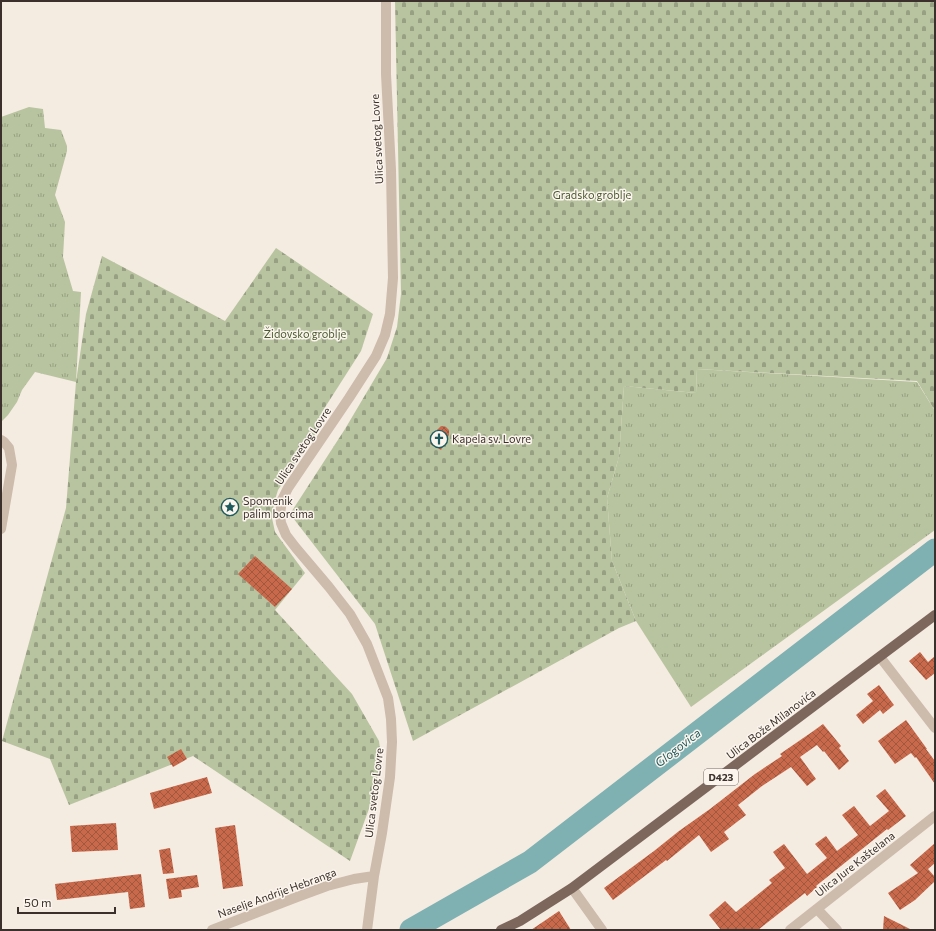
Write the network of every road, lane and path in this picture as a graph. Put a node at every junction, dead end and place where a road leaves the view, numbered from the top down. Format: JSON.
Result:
{"nodes":[{"id":1,"x":386,"y":1,"type":"edge"},
{"id":2,"x":1,"y":440,"type":"edge"},
{"id":3,"x":1,"y":528,"type":"edge"},
{"id":4,"x":935,"y":616,"type":"edge"},
{"id":5,"x":880,"y":657,"type":"junction"},
{"id":6,"x":935,"y":728,"type":"edge"},
{"id":7,"x":935,"y":816,"type":"edge"},
{"id":8,"x":374,"y":876,"type":"junction"},
{"id":9,"x":572,"y":888,"type":"junction"},
{"id":10,"x":817,"y":909,"type":"junction"},
{"id":11,"x":367,"y":928,"type":"edge"},
{"id":12,"x":212,"y":930,"type":"edge"},
{"id":13,"x":501,"y":930,"type":"edge"},
{"id":14,"x":602,"y":930,"type":"edge"},
{"id":15,"x":790,"y":930,"type":"edge"},
{"id":16,"x":837,"y":930,"type":"edge"}],
"edges":[{"from":1,"to":8,"type":"street","name":"Ulica svetog Lovre"},
{"from":2,"to":3,"type":"street"},
{"from":4,"to":5,"type":"main road","name":"Ulica Bože Milanovića","number":"D423"},
{"from":5,"to":6,"type":"street"},
{"from":5,"to":9,"type":"main road","name":"Ulica Bože Milanovića","number":"D423"},
{"from":7,"to":10,"type":"street","name":"Ulica Jure Kaštelana"},
{"from":8,"to":11,"type":"street","name":"Ulica svetog Lovre"},
{"from":8,"to":12,"type":"street","name":"Naselje Andrije Hebranga"},
{"from":9,"to":13,"type":"main road","name":"Ulica Bože Milanovića","number":"D423"},
{"from":9,"to":14,"type":"street"},
{"from":10,"to":15,"type":"street","name":"Ulica Jure Kaštelana"},
{"from":10,"to":16,"type":"street"}]}
